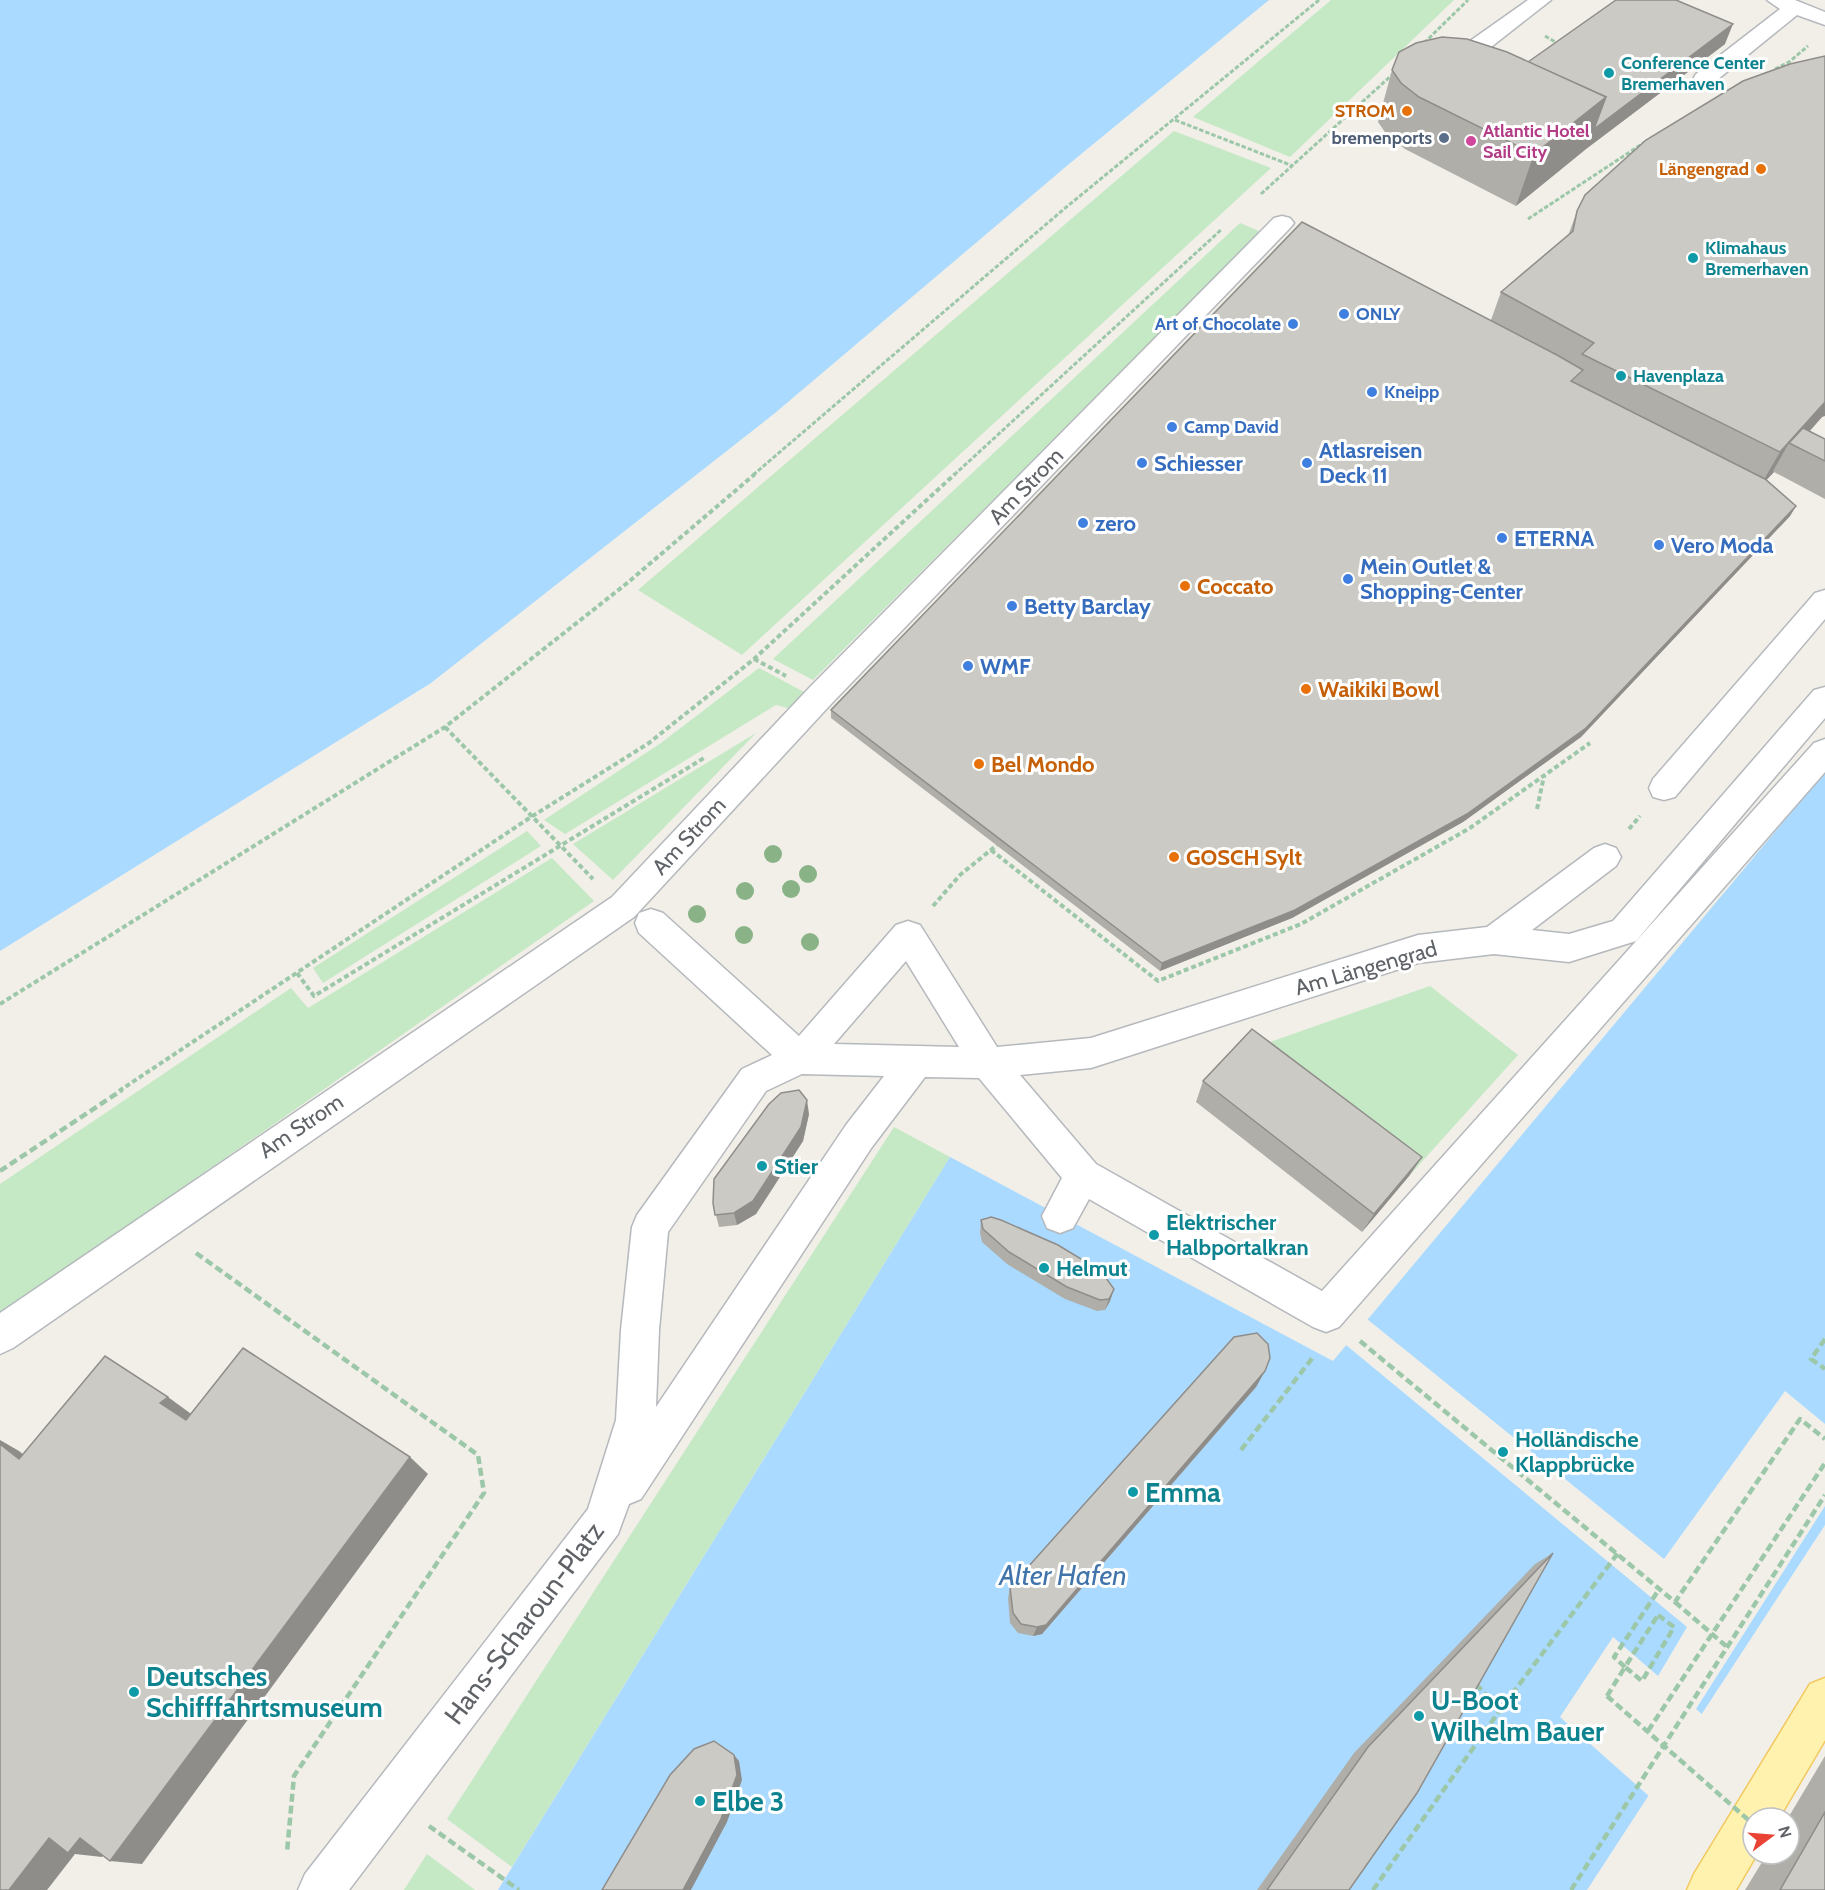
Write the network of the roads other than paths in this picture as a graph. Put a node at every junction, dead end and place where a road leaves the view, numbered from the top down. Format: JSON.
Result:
{"nodes":[{"id":1,"x":1540,"y":0,"type":"edge"},
{"id":2,"x":1786,"y":4,"type":"edge"},
{"id":3,"x":1825,"y":19,"type":"edge"},
{"id":4,"x":1478,"y":46,"type":"edge"},
{"id":5,"x":1704,"y":80,"type":"dead end"},
{"id":6,"x":1282,"y":223,"type":"dead end"},
{"id":7,"x":1825,"y":600,"type":"edge"},
{"id":8,"x":1825,"y":698,"type":"edge"},
{"id":9,"x":1825,"y":751,"type":"edge"},
{"id":10,"x":1664,"y":788,"type":"road end"},
{"id":11,"x":1605,"y":857,"type":"road end"},
{"id":12,"x":637,"y":915,"type":"junction"},
{"id":13,"x":1494,"y":940,"type":"junction"},
{"id":14,"x":800,"y":1059,"type":"junction"},
{"id":15,"x":915,"y":1063,"type":"junction"},
{"id":16,"x":988,"y":1063,"type":"junction"},
{"id":17,"x":1083,"y":1176,"type":"junction"},
{"id":18,"x":1060,"y":1216,"type":"dead end"},
{"id":19,"x":0,"y":1335,"type":"edge"},
{"id":20,"x":604,"y":1520,"type":"junction"},
{"id":21,"x":1825,"y":1699,"type":"edge"},
{"id":22,"x":1761,"y":1806,"type":"edge"},
{"id":23,"x":1741,"y":1839,"type":"edge"},
{"id":24,"x":321,"y":1890,"type":"edge"},
{"id":25,"x":1710,"y":1890,"type":"edge"}],
"edges":[{"from":1,"to":4,"type":"street"},
{"from":2,"to":3,"type":"street"},
{"from":2,"to":5,"type":"street"},
{"from":6,"to":12,"type":"street","name":"Am Strom"},
{"from":7,"to":10,"type":"street"},
{"from":8,"to":13,"type":"street","name":"Am Längengrad"},
{"from":9,"to":17,"type":"street"},
{"from":11,"to":13,"type":"street"},
{"from":12,"to":14,"type":"street"},
{"from":12,"to":19,"type":"street","name":"Am Strom"},
{"from":13,"to":16,"type":"street","name":"Am Längengrad"},
{"from":14,"to":15,"type":"street","name":"Am Längengrad"},
{"from":14,"to":16,"type":"street"},
{"from":14,"to":20,"type":"street","name":"Hans-Scharoun-Platz"},
{"from":15,"to":16,"type":"street","name":"Am Längengrad"},
{"from":15,"to":20,"type":"street"},
{"from":16,"to":17,"type":"street"},
{"from":17,"to":18,"type":"street"},
{"from":20,"to":24,"type":"street","name":"Hans-Scharoun-Platz"},
{"from":21,"to":22,"type":"main road"},
{"from":23,"to":25,"type":"main road"}]}
